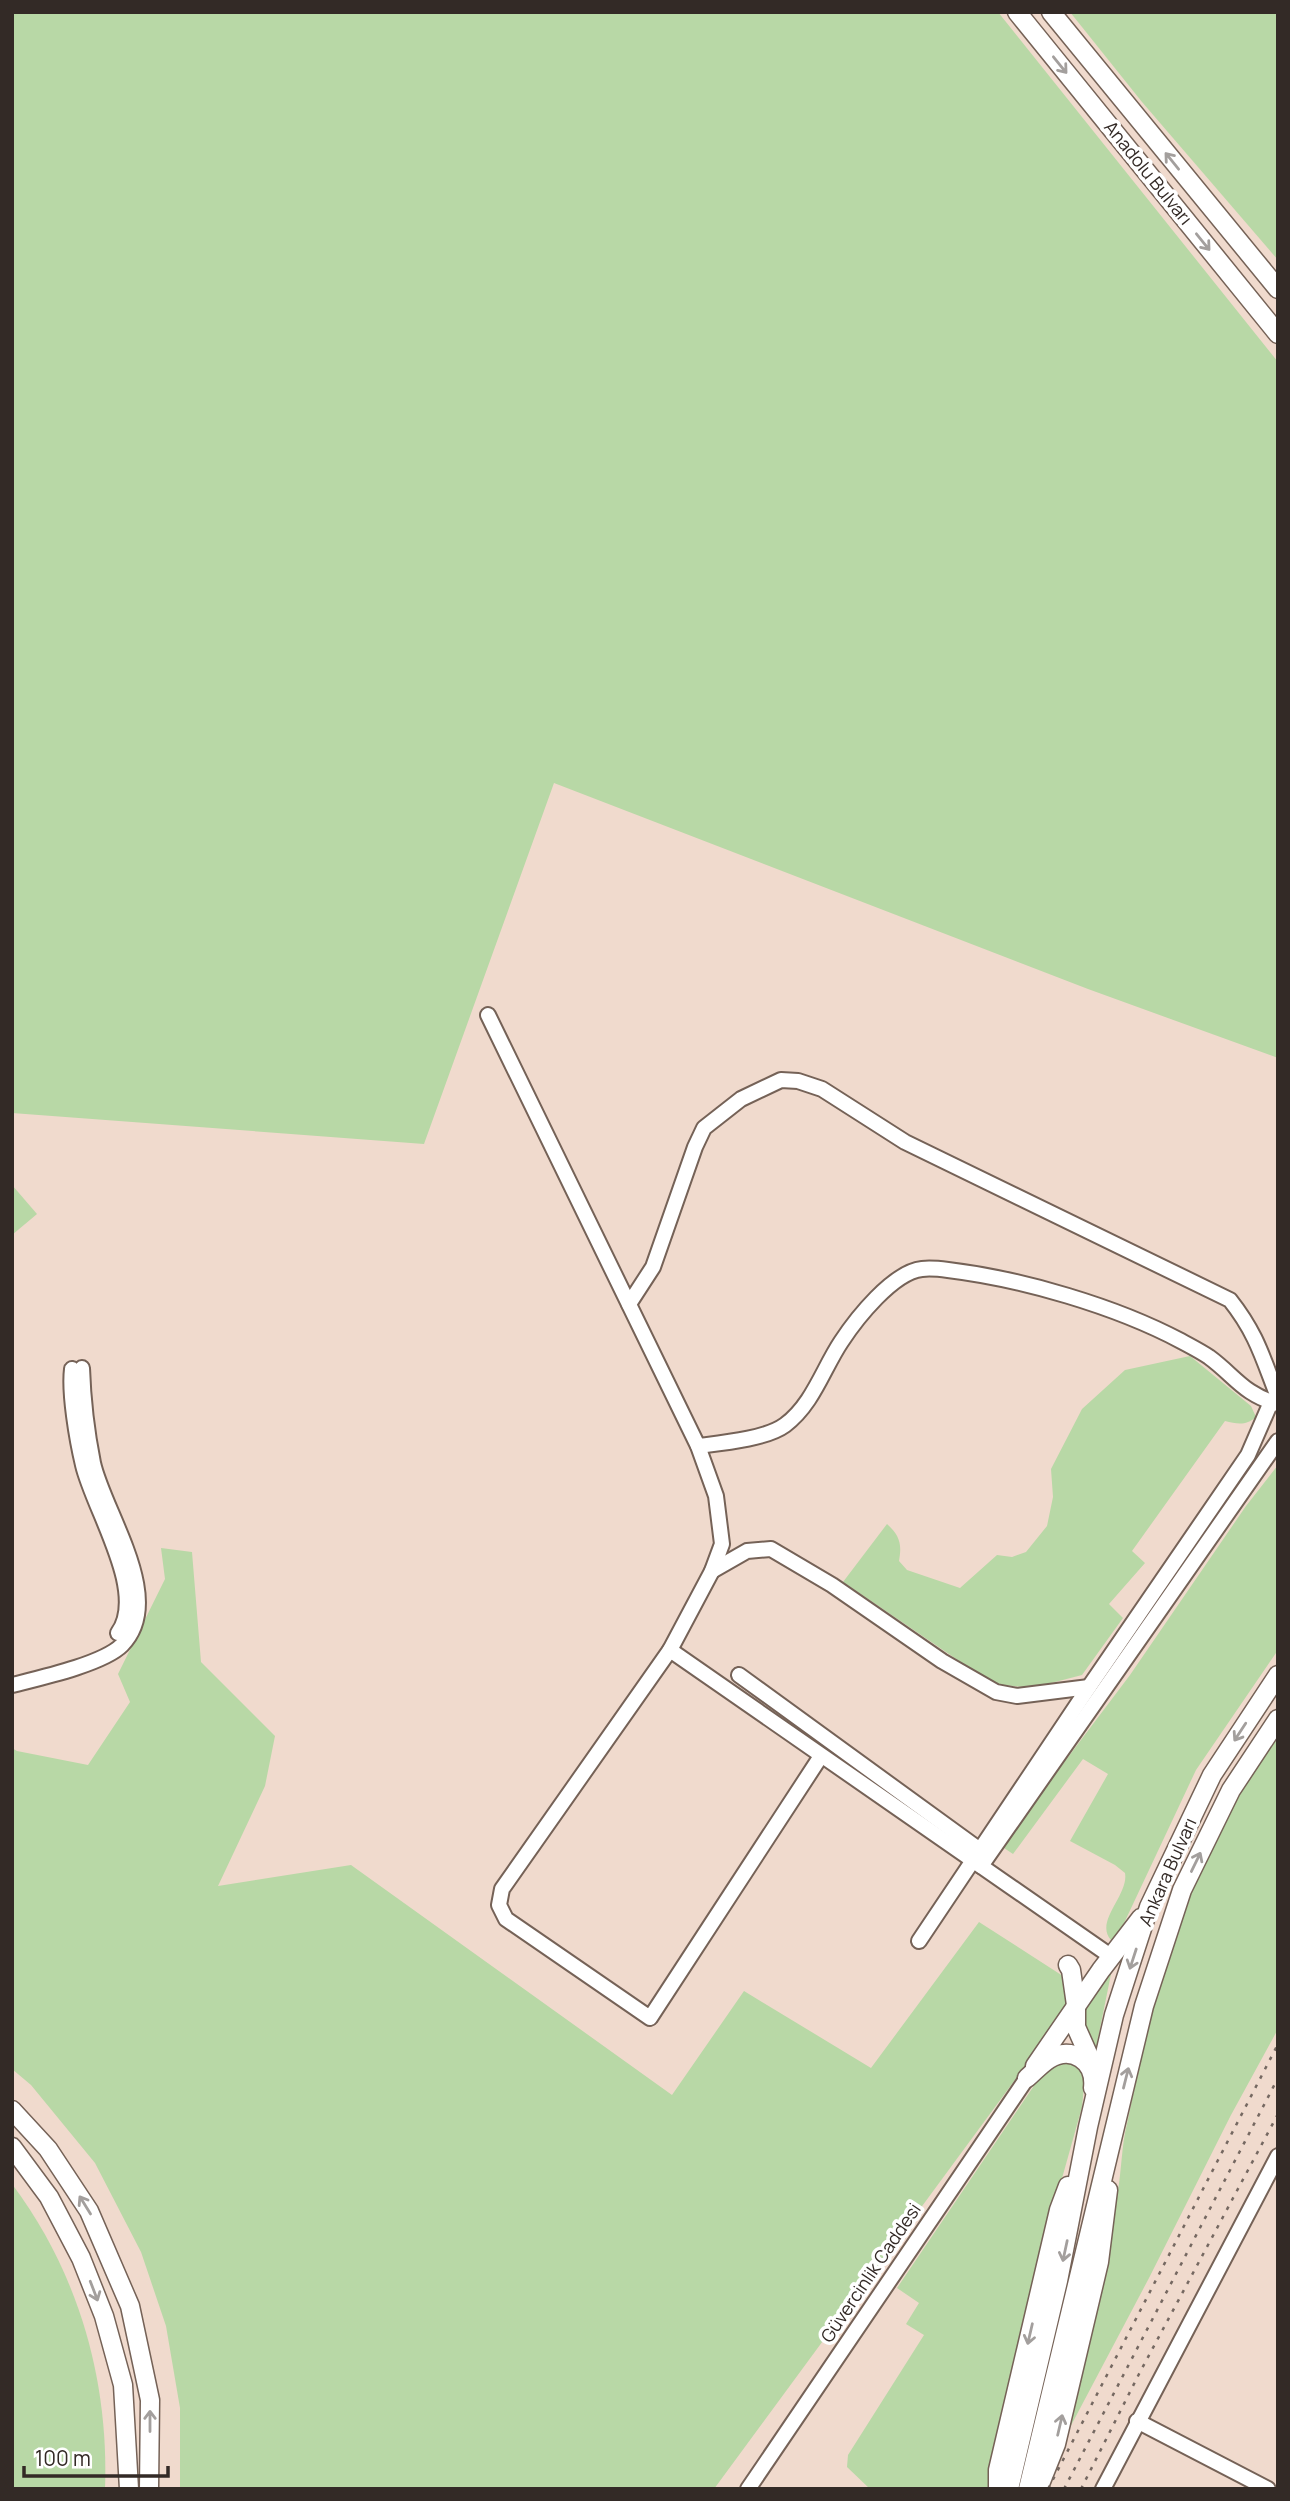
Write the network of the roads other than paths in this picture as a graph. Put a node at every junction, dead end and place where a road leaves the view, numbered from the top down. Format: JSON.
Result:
{"nodes":[{"id":1,"x":1017,"y":12,"type":"edge"},
{"id":2,"x":1051,"y":12,"type":"edge"},
{"id":3,"x":1278,"y":289,"type":"edge"},
{"id":4,"x":1278,"y":334,"type":"edge"},
{"id":5,"x":488,"y":1015,"type":"dead end"},
{"id":6,"x":629,"y":1304,"type":"junction"},
{"id":7,"x":77,"y":1368,"type":"dead end"},
{"id":8,"x":1275,"y":1401,"type":"edge"},
{"id":9,"x":1278,"y":1441,"type":"edge"},
{"id":10,"x":698,"y":1446,"type":"junction"},
{"id":11,"x":712,"y":1571,"type":"junction"},
{"id":12,"x":670,"y":1650,"type":"junction"},
{"id":13,"x":739,"y":1675,"type":"dead end"},
{"id":14,"x":1278,"y":1675,"type":"edge"},
{"id":15,"x":12,"y":1685,"type":"edge"},
{"id":16,"x":1089,"y":1687,"type":"junction"},
{"id":17,"x":1278,"y":1719,"type":"edge"},
{"id":18,"x":821,"y":1756,"type":"junction"},
{"id":19,"x":980,"y":1858,"type":"junction"},
{"id":20,"x":1149,"y":1907,"type":"junction"},
{"id":21,"x":919,"y":1941,"type":"dead end"},
{"id":22,"x":1112,"y":1957,"type":"junction"},
{"id":23,"x":1068,"y":1965,"type":"dead end"},
{"id":24,"x":1076,"y":2005,"type":"junction"},
{"id":25,"x":1027,"y":2078,"type":"junction"},
{"id":26,"x":1094,"y":2080,"type":"junction"},
{"id":27,"x":12,"y":2110,"type":"edge"},
{"id":28,"x":1117,"y":2114,"type":"junction"},
{"id":29,"x":1088,"y":2127,"type":"junction"},
{"id":30,"x":12,"y":2147,"type":"edge"},
{"id":31,"x":1278,"y":2156,"type":"edge"},
{"id":32,"x":1066,"y":2283,"type":"junction"},
{"id":33,"x":1137,"y":2421,"type":"junction"},
{"id":34,"x":129,"y":2489,"type":"edge"},
{"id":35,"x":149,"y":2489,"type":"edge"},
{"id":36,"x":748,"y":2489,"type":"edge"},
{"id":37,"x":998,"y":2489,"type":"edge"},
{"id":38,"x":1009,"y":2489,"type":"edge"},
{"id":39,"x":1028,"y":2489,"type":"edge"},
{"id":40,"x":1038,"y":2489,"type":"edge"},
{"id":41,"x":1102,"y":2489,"type":"edge"},
{"id":42,"x":1268,"y":2489,"type":"edge"}],
"edges":[{"from":1,"to":4,"type":"main road","name":"Anadolu Bulvarı","one_way":true},
{"from":3,"to":2,"type":"main road","name":"Anadolu Bulvarı","one_way":true},
{"from":5,"to":6,"type":"street"},
{"from":6,"to":8,"type":"street"},
{"from":6,"to":10,"type":"street"},
{"from":7,"to":15,"type":"street"},
{"from":8,"to":10,"type":"street"},
{"from":8,"to":16,"type":"street"},
{"from":9,"to":19,"type":"street"},
{"from":10,"to":11,"type":"street"},
{"from":11,"to":12,"type":"street"},
{"from":11,"to":16,"type":"street"},
{"from":12,"to":18,"type":"street"},
{"from":12,"to":18,"type":"street"},
{"from":13,"to":19,"type":"street"},
{"from":14,"to":20,"type":"main road","name":"Ankara Bulvarı","one_way":true},
{"from":16,"to":19,"type":"street"},
{"from":28,"to":17,"type":"main road","name":"Ankara Bulvarı","one_way":true},
{"from":18,"to":19,"type":"street"},
{"from":19,"to":21,"type":"street"},
{"from":19,"to":22,"type":"street"},
{"from":20,"to":22,"type":"main road"},
{"from":20,"to":29,"type":"main road","name":"Ankara Bulvarı","one_way":true},
{"from":22,"to":24,"type":"main road"},
{"from":23,"to":24,"type":"main road"},
{"from":24,"to":25,"type":"main road"},
{"from":24,"to":26,"type":"main road"},
{"from":25,"to":26,"type":"main road"},
{"from":25,"to":36,"type":"street","name":"Güvercinlik Caddesi"},
{"from":26,"to":29,"type":"main road"},
{"from":35,"to":27,"type":"main road","one_way":true},
{"from":28,"to":32,"type":"main road","name":"Ankara Bulvarı"},
{"from":40,"to":28,"type":"main road","name":"Ankara Bulvarı","one_way":true},
{"from":29,"to":32,"type":"main road","name":"Ankara Bulvarı","one_way":true},
{"from":29,"to":37,"type":"main road","name":"Ankara Bulvarı","one_way":true},
{"from":30,"to":34,"type":"main road","one_way":true},
{"from":31,"to":33,"type":"street"},
{"from":32,"to":38,"type":"main road","name":"Ankara Bulvarı"},
{"from":32,"to":39,"type":"main road","name":"Ankara Bulvarı"},
{"from":33,"to":41,"type":"street"},
{"from":33,"to":42,"type":"street"}]}
